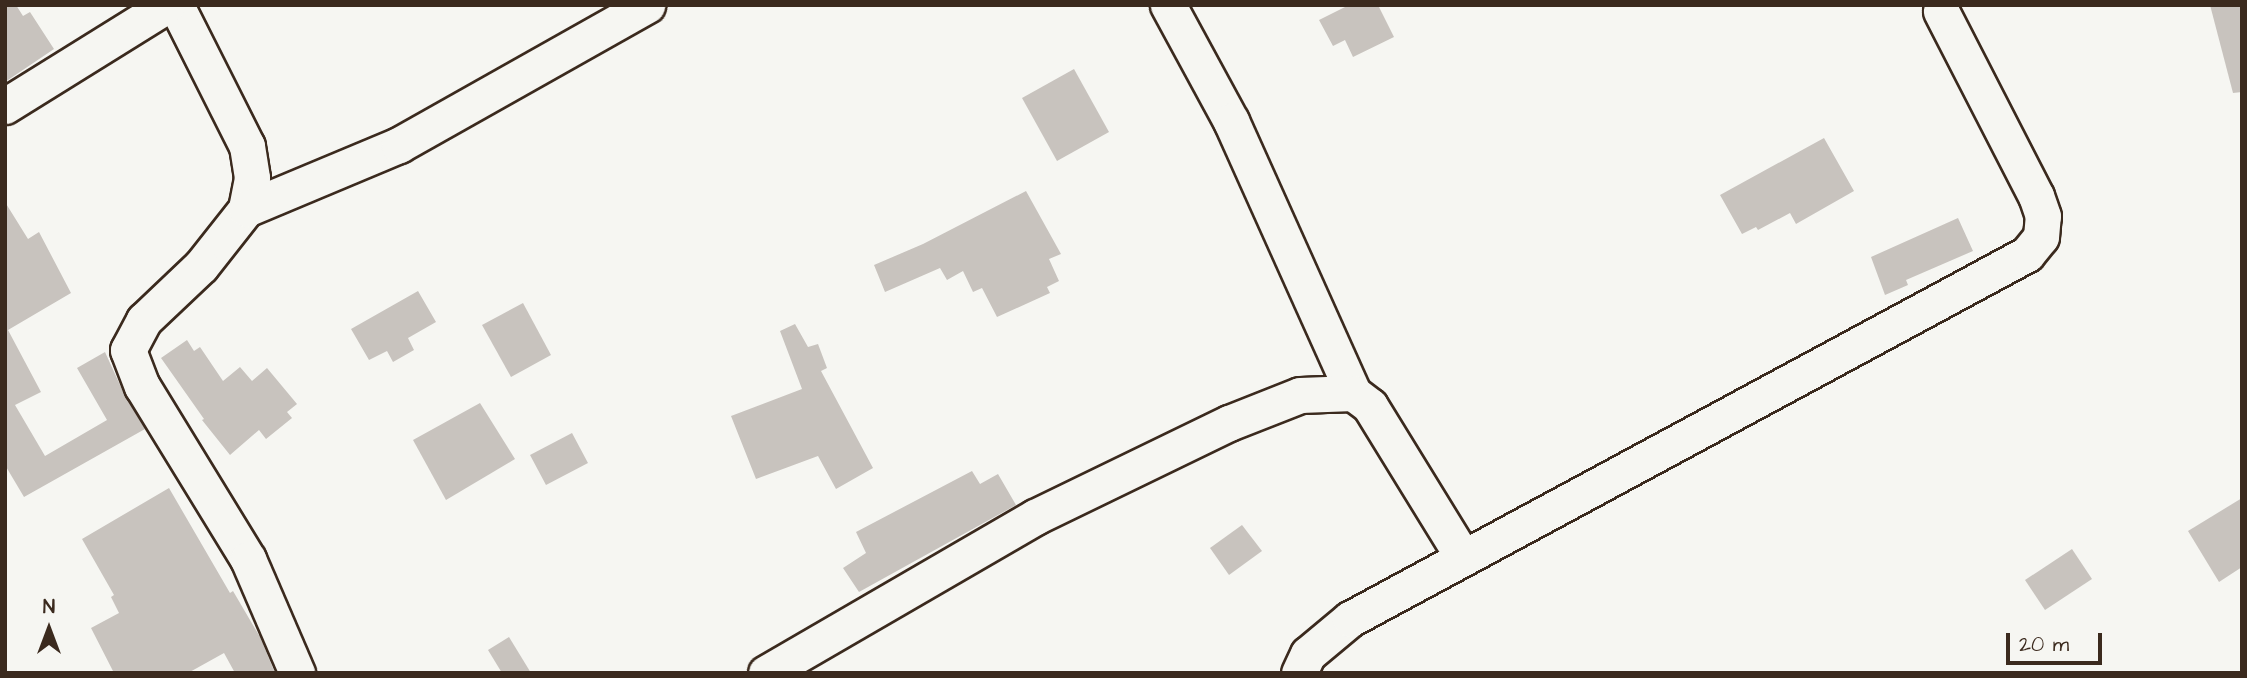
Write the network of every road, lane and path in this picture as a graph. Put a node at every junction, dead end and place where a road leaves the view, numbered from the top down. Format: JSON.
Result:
{"nodes":[{"id":1,"x":167,"y":5,"type":"edge"},
{"id":2,"x":176,"y":5,"type":"edge"},
{"id":3,"x":647,"y":5,"type":"edge"},
{"id":4,"x":1168,"y":5,"type":"edge"},
{"id":5,"x":1943,"y":7,"type":"edge"},
{"id":6,"x":5,"y":106,"type":"edge"},
{"id":7,"x":246,"y":209,"type":"junction"},
{"id":8,"x":1353,"y":393,"type":"junction"},
{"id":9,"x":1463,"y":557,"type":"junction"},
{"id":10,"x":297,"y":673,"type":"edge"},
{"id":11,"x":766,"y":673,"type":"edge"},
{"id":12,"x":1299,"y":673,"type":"edge"}],
"edges":[{"from":1,"to":6,"type":"street"},
{"from":2,"to":7,"type":"street"},
{"from":3,"to":7,"type":"street"},
{"from":4,"to":8,"type":"street"},
{"from":5,"to":9,"type":"street"},
{"from":7,"to":10,"type":"street"},
{"from":8,"to":9,"type":"street"},
{"from":8,"to":11,"type":"street"},
{"from":9,"to":12,"type":"street"}]}
